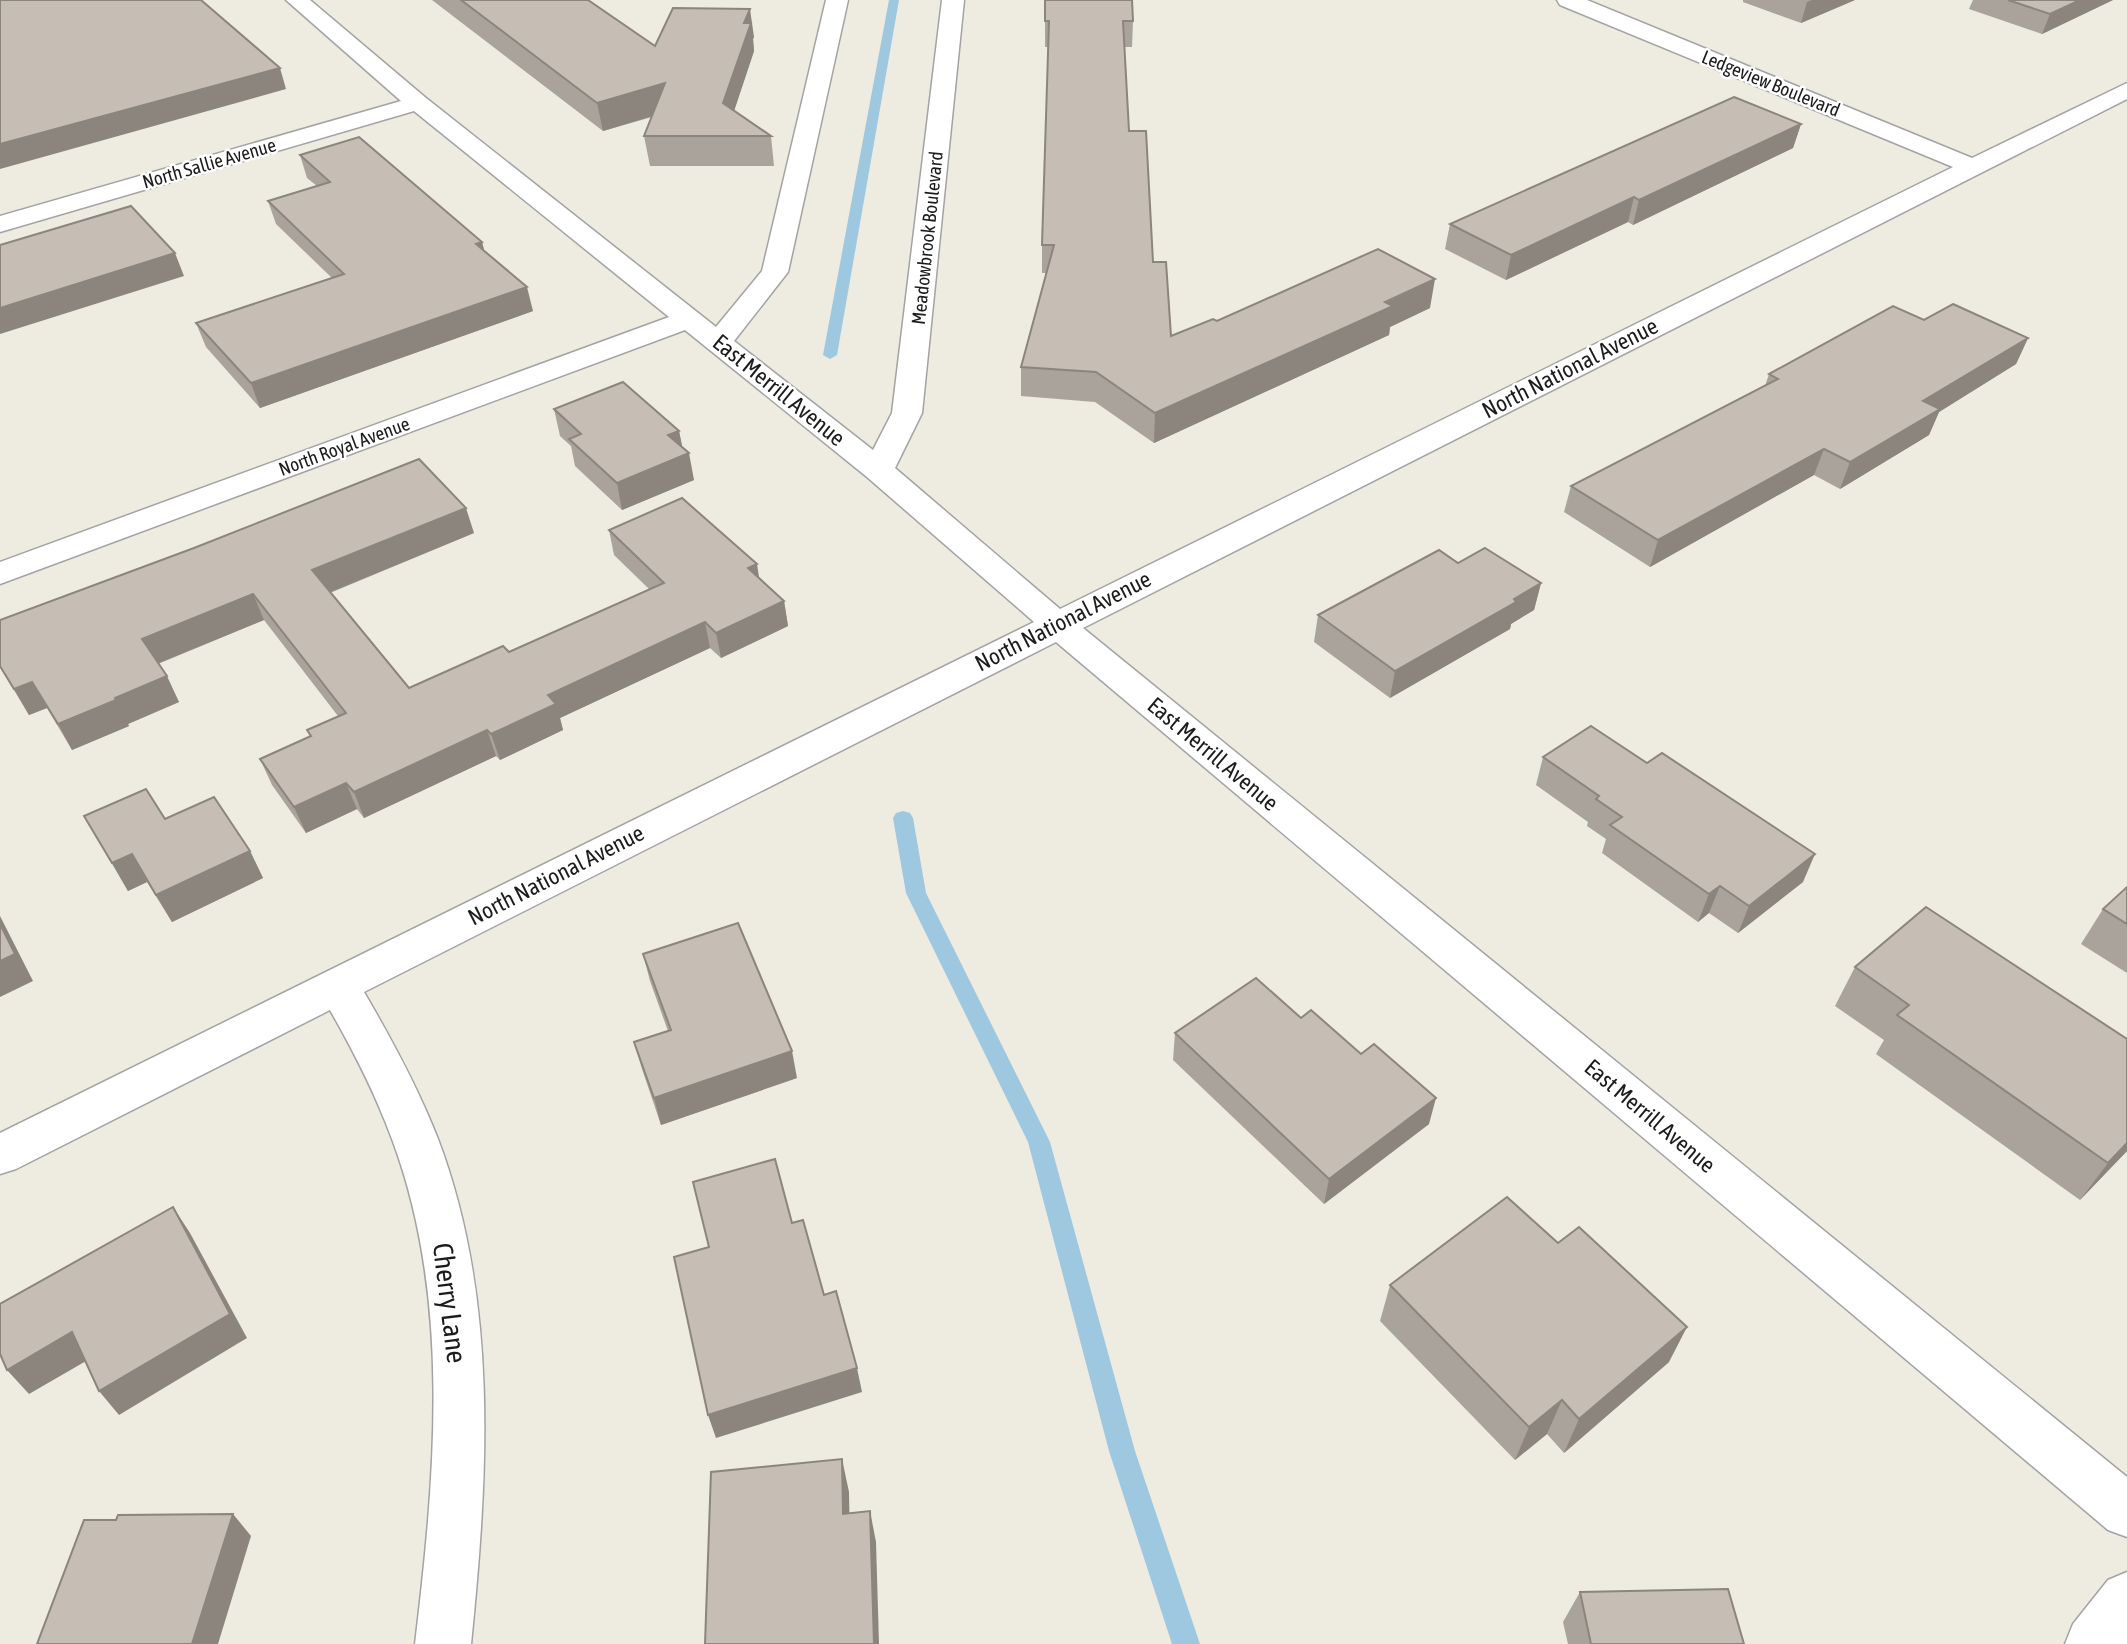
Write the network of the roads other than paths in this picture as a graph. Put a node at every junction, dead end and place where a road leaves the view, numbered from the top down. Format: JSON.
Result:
{"nodes":[{"id":1,"x":297,"y":0,"type":"edge"},
{"id":2,"x":837,"y":0,"type":"edge"},
{"id":3,"x":953,"y":0,"type":"edge"},
{"id":4,"x":1567,"y":0,"type":"edge"},
{"id":5,"x":2127,"y":90,"type":"edge"},
{"id":6,"x":418,"y":103,"type":"junction"},
{"id":7,"x":1974,"y":166,"type":"junction"},
{"id":8,"x":0,"y":224,"type":"edge"},
{"id":9,"x":688,"y":319,"type":"junction"},
{"id":10,"x":720,"y":341,"type":"junction"},
{"id":11,"x":878,"y":470,"type":"junction"},
{"id":12,"x":0,"y":574,"type":"edge"},
{"id":13,"x":1057,"y":624,"type":"junction"},
{"id":14,"x":337,"y":984,"type":"junction"},
{"id":15,"x":0,"y":1155,"type":"edge"},
{"id":16,"x":2127,"y":1511,"type":"edge"},
{"id":17,"x":2127,"y":1599,"type":"edge"},
{"id":18,"x":443,"y":1644,"type":"edge"},
{"id":19,"x":2093,"y":1644,"type":"edge"}],
"edges":[{"from":1,"to":6,"type":"street","name":"East Merrill Avenue"},
{"from":2,"to":10,"type":"street"},
{"from":3,"to":11,"type":"street","name":"Meadowbrook Boulevard"},
{"from":4,"to":7,"type":"street","name":"Ledgeview Boulevard"},
{"from":5,"to":7,"type":"street","name":"North National Avenue"},
{"from":6,"to":8,"type":"street","name":"North Sallie Avenue"},
{"from":6,"to":9,"type":"street","name":"East Merrill Avenue"},
{"from":7,"to":13,"type":"street","name":"North National Avenue"},
{"from":9,"to":10,"type":"street","name":"East Merrill Avenue"},
{"from":9,"to":12,"type":"street","name":"North Royal Avenue"},
{"from":10,"to":11,"type":"street","name":"East Merrill Avenue"},
{"from":11,"to":13,"type":"street","name":"East Merrill Avenue"},
{"from":13,"to":14,"type":"street","name":"North National Avenue"},
{"from":13,"to":16,"type":"street","name":"East Merrill Avenue"},
{"from":14,"to":15,"type":"street","name":"North National Avenue"},
{"from":14,"to":18,"type":"street","name":"Cherry Lane"},
{"from":17,"to":19,"type":"street"}]}
